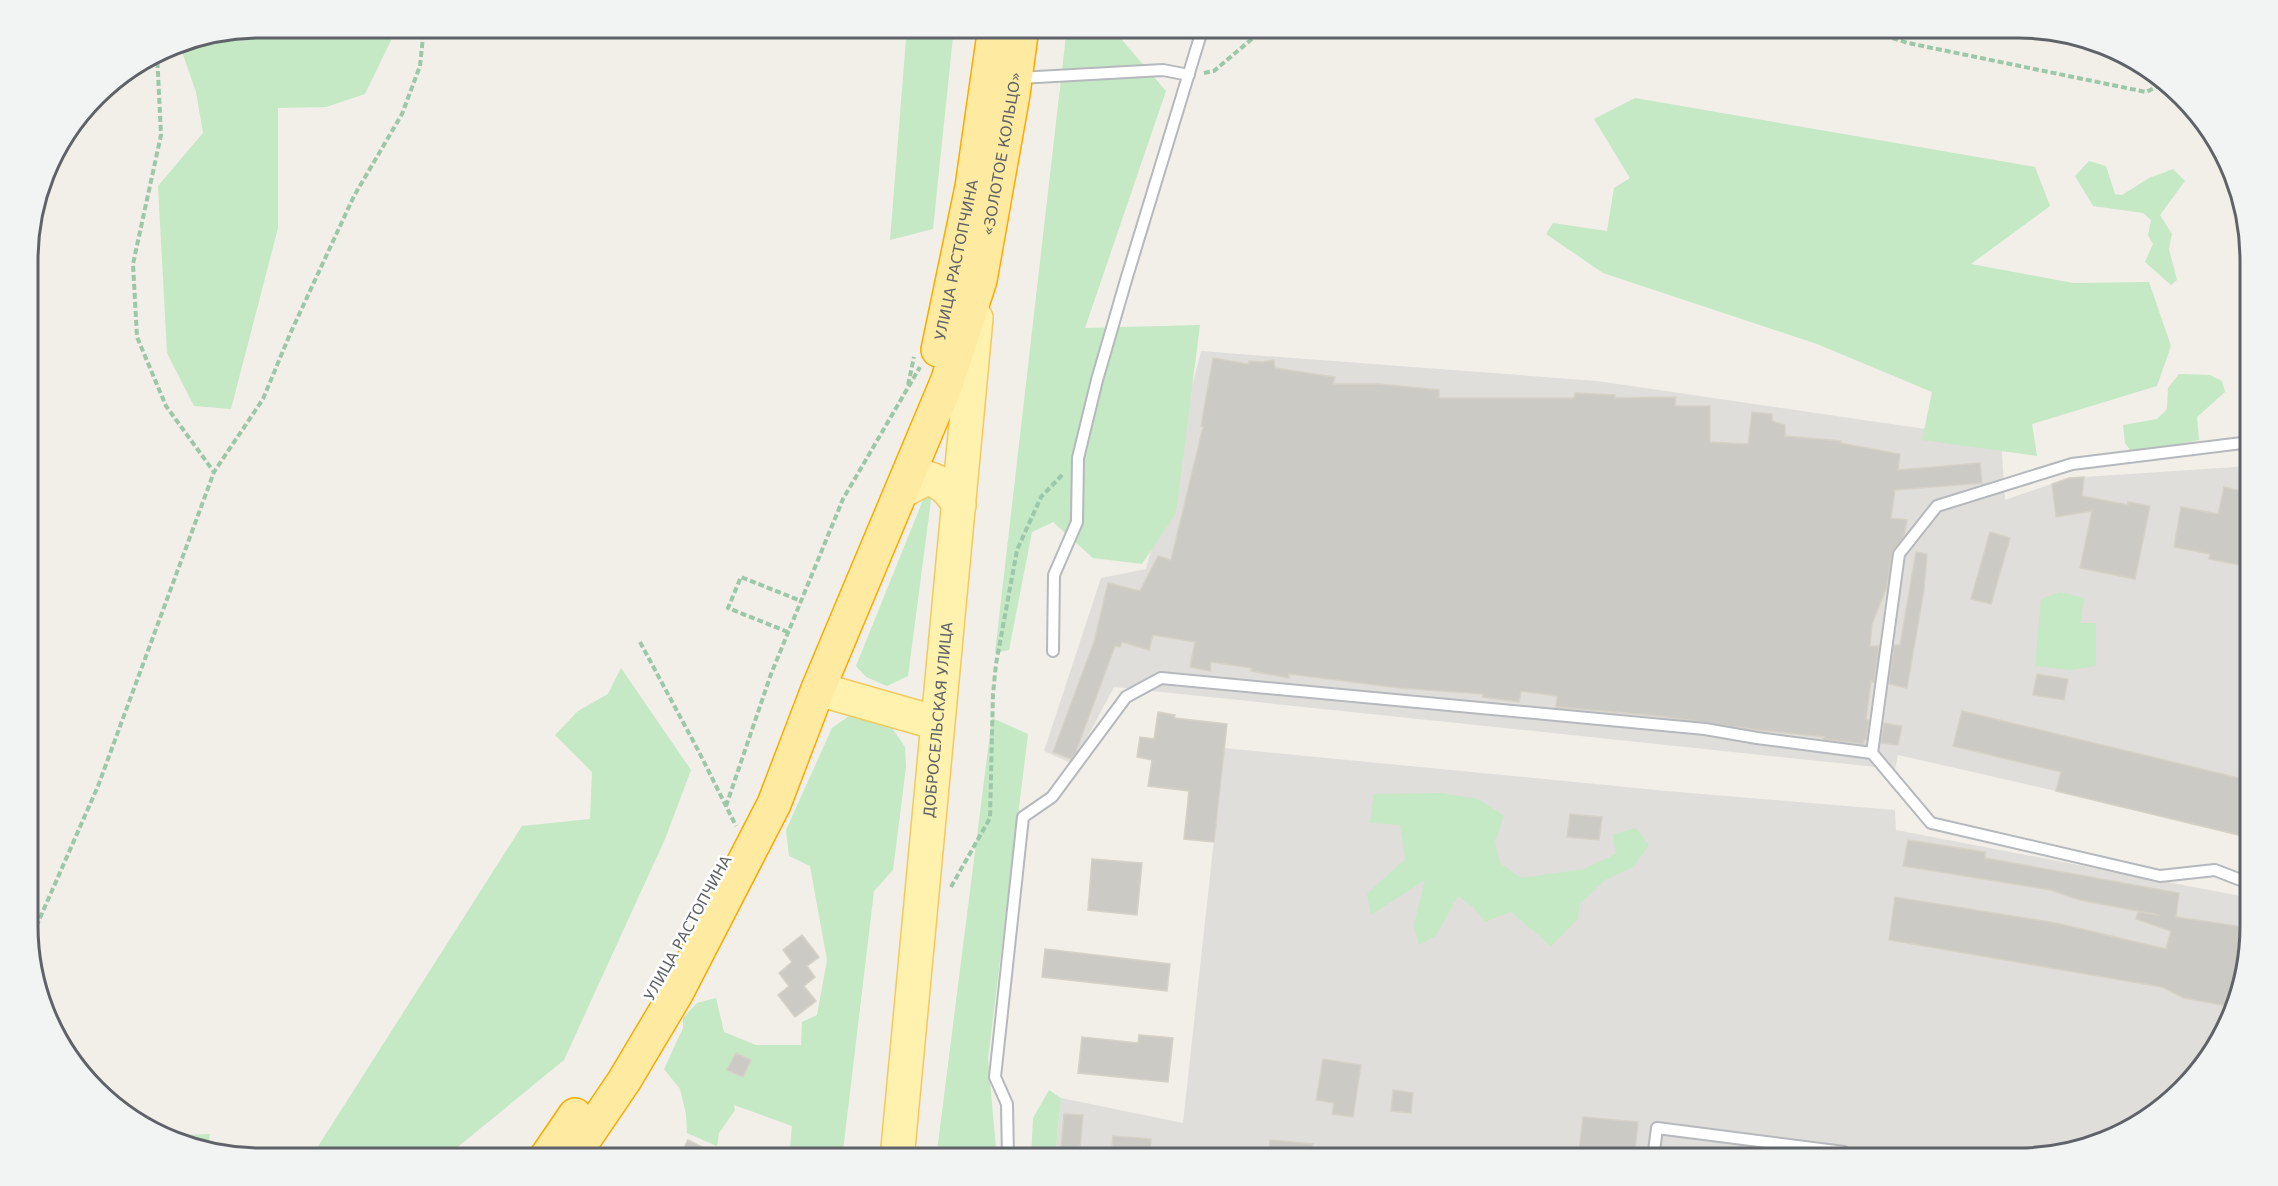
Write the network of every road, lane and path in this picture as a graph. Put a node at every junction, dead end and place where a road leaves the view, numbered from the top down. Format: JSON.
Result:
{"nodes":[{"id":1,"x":423,"y":38,"type":"edge"},
{"id":2,"x":993,"y":38,"type":"edge"},
{"id":3,"x":1021,"y":38,"type":"edge"},
{"id":4,"x":1200,"y":38,"type":"edge"},
{"id":5,"x":1253,"y":38,"type":"edge"},
{"id":6,"x":1892,"y":38,"type":"edge"},
{"id":7,"x":157,"y":62,"type":"edge"},
{"id":8,"x":1189,"y":75,"type":"junction"},
{"id":9,"x":1016,"y":78,"type":"junction"},
{"id":10,"x":2158,"y":86,"type":"edge"},
{"id":11,"x":980,"y":280,"type":"junction"},
{"id":12,"x":922,"y":363,"type":"dead end"},
{"id":13,"x":2240,"y":443,"type":"edge"},
{"id":14,"x":1078,"y":458,"type":"junction"},
{"id":15,"x":214,"y":472,"type":"junction"},
{"id":16,"x":902,"y":491,"type":"junction"},
{"id":17,"x":959,"y":505,"type":"junction"},
{"id":18,"x":801,"y":601,"type":"junction"},
{"id":19,"x":788,"y":632,"type":"junction"},
{"id":20,"x":640,"y":642,"type":"dead end"},
{"id":21,"x":1053,"y":651,"type":"dead end"},
{"id":22,"x":818,"y":689,"type":"junction"},
{"id":23,"x":937,"y":723,"type":"junction"},
{"id":24,"x":1872,"y":753,"type":"junction"},
{"id":25,"x":733,"y":820,"type":"junction"},
{"id":26,"x":2240,"y":880,"type":"edge"},
{"id":27,"x":951,"y":887,"type":"dead end"},
{"id":28,"x":38,"y":923,"type":"edge"},
{"id":29,"x":552,"y":1148,"type":"edge"},
{"id":30,"x":578,"y":1148,"type":"edge"},
{"id":31,"x":898,"y":1148,"type":"edge"},
{"id":32,"x":1008,"y":1148,"type":"edge"},
{"id":33,"x":1654,"y":1148,"type":"edge"},
{"id":34,"x":1813,"y":1148,"type":"edge"}],
"edges":[{"from":1,"to":15,"type":"path"},
{"from":2,"to":16,"type":"highway","name":"УЛИЦА РАСТОПЧИНА"},
{"from":3,"to":9,"type":"highway","name":"«ЗОЛОТОЕ КОЛЬЦО»"},
{"from":4,"to":8,"type":"lane"},
{"from":5,"to":8,"type":"path"},
{"from":6,"to":10,"type":"path"},
{"from":7,"to":15,"type":"path"},
{"from":8,"to":9,"type":"lane"},
{"from":8,"to":14,"type":"lane"},
{"from":9,"to":11,"type":"highway","name":"«ЗОЛОТОЕ КОЛЬЦО»"},
{"from":11,"to":16,"type":"highway","name":"УЛИЦА РАСТОПЧИНА"},
{"from":11,"to":17,"type":"main road","name":"ДОБРОСЕЛЬСКАЯ УЛИЦА"},
{"from":12,"to":18,"type":"path"},
{"from":13,"to":24,"type":"lane"},
{"from":14,"to":21,"type":"lane"},
{"from":14,"to":27,"type":"path"},
{"from":15,"to":28,"type":"path"},
{"from":16,"to":17,"type":"main road"},
{"from":16,"to":22,"type":"highway","name":"УЛИЦА РАСТОПЧИНА"},
{"from":17,"to":23,"type":"main road","name":"ДОБРОСЕЛЬСКАЯ УЛИЦА"},
{"from":18,"to":19,"type":"path"},
{"from":18,"to":19,"type":"path"},
{"from":19,"to":25,"type":"path"},
{"from":20,"to":25,"type":"path"},
{"from":22,"to":23,"type":"main road"},
{"from":22,"to":25,"type":"highway","name":"УЛИЦА РАСТОПЧИНА"},
{"from":22,"to":30,"type":"highway","name":"УЛИЦА РАСТОПЧИНА"},
{"from":23,"to":31,"type":"main road","name":"ДОБРОСЕЛЬСКАЯ УЛИЦА"},
{"from":24,"to":26,"type":"lane"},
{"from":24,"to":32,"type":"lane"},
{"from":25,"to":29,"type":"highway","name":"УЛИЦА РАСТОПЧИНА"},
{"from":33,"to":34,"type":"lane"}]}
